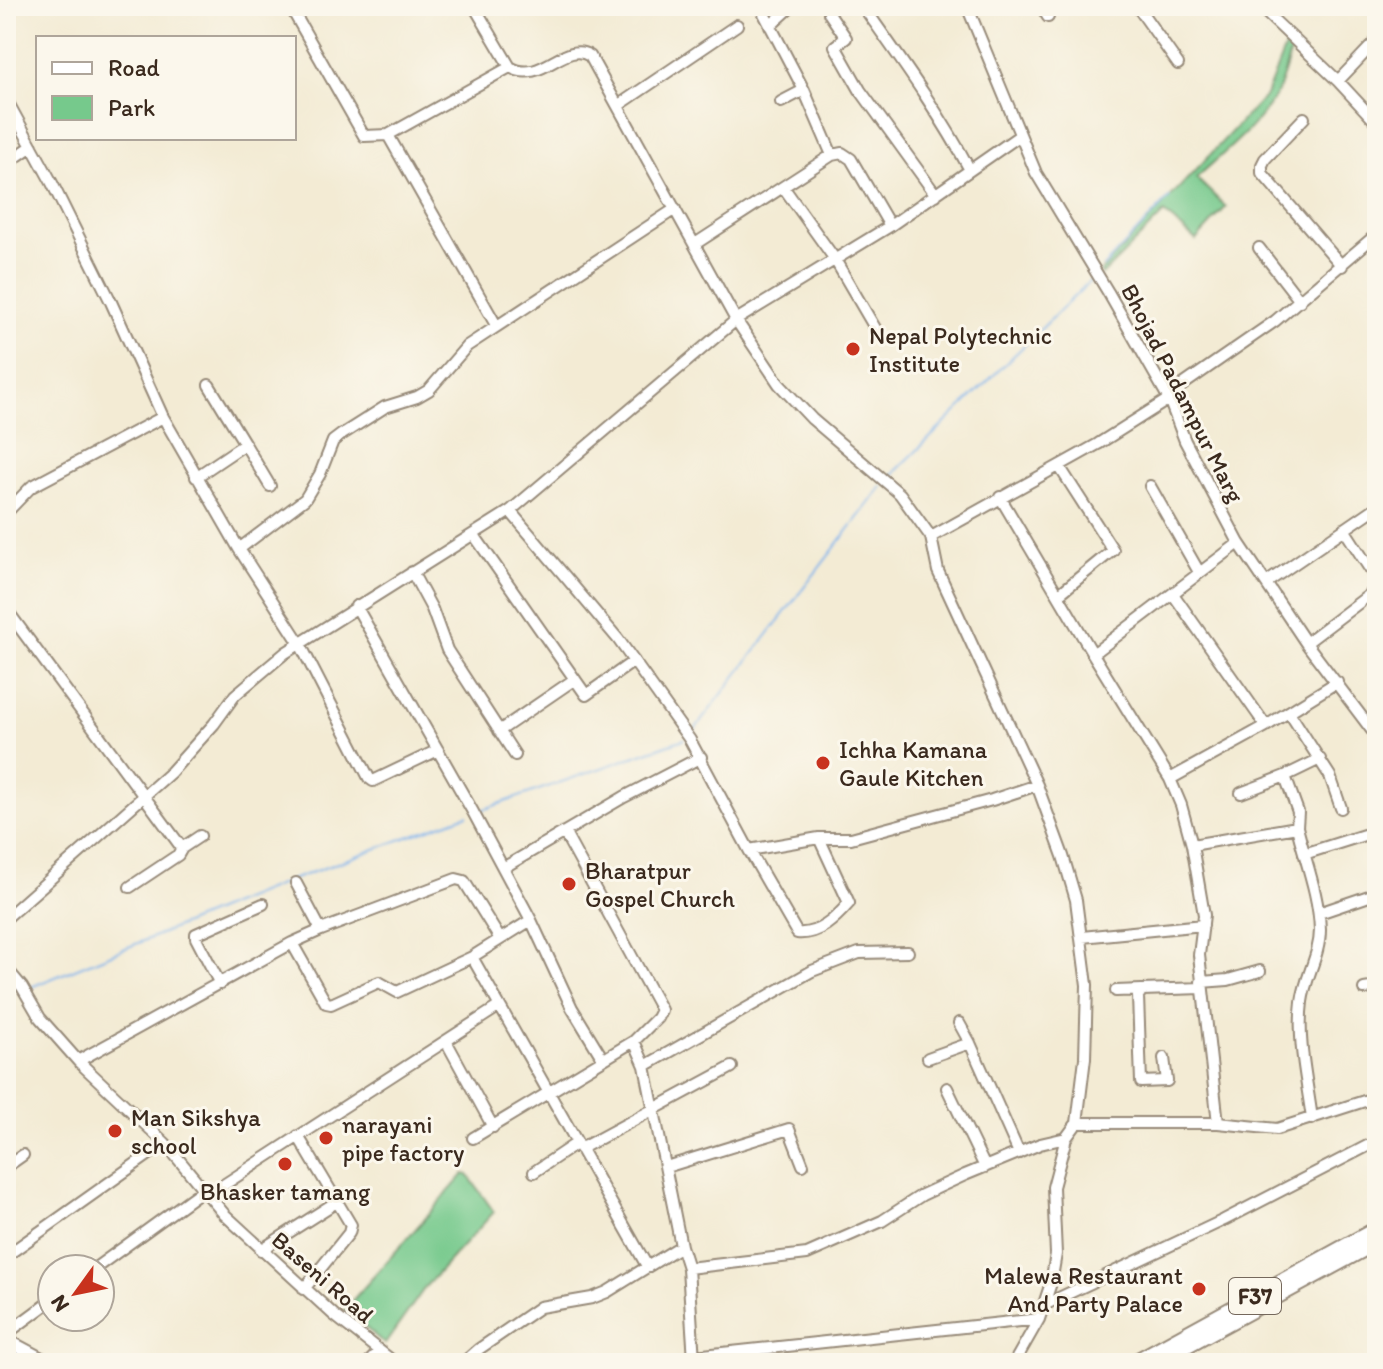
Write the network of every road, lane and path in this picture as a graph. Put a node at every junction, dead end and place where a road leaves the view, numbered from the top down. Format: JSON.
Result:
{"nodes":[{"id":1,"x":290,"y":6,"type":"edge"},
{"id":2,"x":474,"y":6,"type":"edge"},
{"id":3,"x":760,"y":6,"type":"edge"},
{"id":4,"x":792,"y":6,"type":"edge"},
{"id":5,"x":863,"y":6,"type":"edge"},
{"id":6,"x":967,"y":6,"type":"edge"},
{"id":7,"x":1041,"y":6,"type":"edge"},
{"id":8,"x":1137,"y":6,"type":"edge"},
{"id":9,"x":1259,"y":6,"type":"edge"},
{"id":10,"x":829,"y":13,"type":"dead end"},
{"id":11,"x":1048,"y":17,"type":"dead end"},
{"id":12,"x":737,"y":25,"type":"dead end"},
{"id":13,"x":770,"y":26,"type":"junction"},
{"id":14,"x":1377,"y":40,"type":"edge"},
{"id":15,"x":1178,"y":64,"type":"dead end"},
{"id":16,"x":510,"y":67,"type":"junction"},
{"id":17,"x":1338,"y":81,"type":"junction"},
{"id":18,"x":804,"y":90,"type":"junction"},
{"id":19,"x":6,"y":99,"type":"edge"},
{"id":20,"x":781,"y":102,"type":"dead end"},
{"id":21,"x":619,"y":105,"type":"junction"},
{"id":22,"x":1304,"y":118,"type":"dead end"},
{"id":23,"x":1377,"y":123,"type":"edge"},
{"id":24,"x":388,"y":135,"type":"junction"},
{"id":25,"x":1019,"y":136,"type":"junction"},
{"id":26,"x":32,"y":146,"type":"junction"},
{"id":27,"x":832,"y":155,"type":"junction"},
{"id":28,"x":6,"y":164,"type":"edge"},
{"id":29,"x":970,"y":170,"type":"junction"},
{"id":30,"x":784,"y":188,"type":"junction"},
{"id":31,"x":936,"y":195,"type":"junction"},
{"id":32,"x":675,"y":209,"type":"junction"},
{"id":33,"x":890,"y":226,"type":"junction"},
{"id":34,"x":1377,"y":234,"type":"edge"},
{"id":35,"x":695,"y":244,"type":"junction"},
{"id":36,"x":1259,"y":248,"type":"dead end"},
{"id":37,"x":834,"y":258,"type":"junction"},
{"id":38,"x":1342,"y":266,"type":"junction"},
{"id":39,"x":1300,"y":301,"type":"junction"},
{"id":40,"x":736,"y":320,"type":"junction"},
{"id":41,"x":496,"y":325,"type":"junction"},
{"id":42,"x":875,"y":328,"type":"dead end"},
{"id":43,"x":209,"y":385,"type":"dead end"},
{"id":44,"x":1169,"y":399,"type":"junction"},
{"id":45,"x":163,"y":417,"type":"junction"},
{"id":46,"x":245,"y":444,"type":"junction"},
{"id":47,"x":1059,"y":466,"type":"junction"},
{"id":48,"x":196,"y":477,"type":"junction"},
{"id":49,"x":270,"y":486,"type":"dead end"},
{"id":50,"x":1150,"y":486,"type":"dead end"},
{"id":51,"x":1000,"y":497,"type":"junction"},
{"id":52,"x":1377,"y":507,"type":"edge"},
{"id":53,"x":510,"y":511,"type":"junction"},
{"id":54,"x":6,"y":513,"type":"edge"},
{"id":55,"x":1344,"y":529,"type":"junction"},
{"id":56,"x":474,"y":535,"type":"junction"},
{"id":57,"x":931,"y":537,"type":"junction"},
{"id":58,"x":1239,"y":543,"type":"junction"},
{"id":59,"x":239,"y":549,"type":"junction"},
{"id":60,"x":412,"y":572,"type":"junction"},
{"id":61,"x":1199,"y":572,"type":"junction"},
{"id":62,"x":1377,"y":580,"type":"edge"},
{"id":63,"x":1266,"y":583,"type":"junction"},
{"id":64,"x":1377,"y":589,"type":"edge"},
{"id":65,"x":1173,"y":594,"type":"junction"},
{"id":66,"x":1058,"y":595,"type":"junction"},
{"id":67,"x":356,"y":606,"type":"junction"},
{"id":68,"x":6,"y":609,"type":"edge"},
{"id":69,"x":299,"y":642,"type":"junction"},
{"id":70,"x":1306,"y":643,"type":"junction"},
{"id":71,"x":1093,"y":654,"type":"junction"},
{"id":72,"x":634,"y":661,"type":"junction"},
{"id":73,"x":575,"y":679,"type":"junction"},
{"id":74,"x":1337,"y":682,"type":"junction"},
{"id":75,"x":1289,"y":712,"type":"junction"},
{"id":76,"x":1266,"y":726,"type":"junction"},
{"id":77,"x":499,"y":731,"type":"junction"},
{"id":78,"x":1377,"y":737,"type":"edge"},
{"id":79,"x":438,"y":750,"type":"junction"},
{"id":80,"x":515,"y":755,"type":"dead end"},
{"id":81,"x":701,"y":757,"type":"junction"},
{"id":82,"x":1320,"y":759,"type":"junction"},
{"id":83,"x":1285,"y":776,"type":"junction"},
{"id":84,"x":1170,"y":779,"type":"junction"},
{"id":85,"x":1037,"y":785,"type":"junction"},
{"id":86,"x":1241,"y":793,"type":"dead end"},
{"id":87,"x":144,"y":795,"type":"junction"},
{"id":88,"x":1341,"y":808,"type":"dead end"},
{"id":89,"x":1297,"y":827,"type":"junction"},
{"id":90,"x":564,"y":832,"type":"junction"},
{"id":91,"x":1364,"y":835,"type":"dead end"},
{"id":92,"x":200,"y":836,"type":"dead end"},
{"id":93,"x":819,"y":838,"type":"junction"},
{"id":94,"x":1192,"y":845,"type":"junction"},
{"id":95,"x":182,"y":848,"type":"junction"},
{"id":96,"x":749,"y":850,"type":"junction"},
{"id":97,"x":1304,"y":854,"type":"junction"},
{"id":98,"x":503,"y":868,"type":"junction"},
{"id":99,"x":296,"y":883,"type":"dead end"},
{"id":100,"x":130,"y":887,"type":"dead end"},
{"id":101,"x":1372,"y":895,"type":"dead end"},
{"id":102,"x":263,"y":904,"type":"dead end"},
{"id":103,"x":1319,"y":913,"type":"junction"},
{"id":104,"x":6,"y":918,"type":"edge"},
{"id":105,"x":531,"y":920,"type":"junction"},
{"id":106,"x":1203,"y":925,"type":"junction"},
{"id":107,"x":321,"y":930,"type":"junction"},
{"id":108,"x":1082,"y":937,"type":"junction"},
{"id":109,"x":500,"y":939,"type":"junction"},
{"id":110,"x":292,"y":943,"type":"junction"},
{"id":111,"x":908,"y":952,"type":"dead end"},
{"id":112,"x":472,"y":957,"type":"junction"},
{"id":113,"x":6,"y":968,"type":"edge"},
{"id":114,"x":1260,"y":971,"type":"dead end"},
{"id":115,"x":220,"y":984,"type":"junction"},
{"id":116,"x":1202,"y":985,"type":"junction"},
{"id":117,"x":1377,"y":987,"type":"edge"},
{"id":118,"x":1364,"y":989,"type":"dead end"},
{"id":119,"x":1142,"y":990,"type":"junction"},
{"id":120,"x":1116,"y":991,"type":"dead end"},
{"id":121,"x":498,"y":1007,"type":"junction"},
{"id":122,"x":959,"y":1023,"type":"dead end"},
{"id":123,"x":446,"y":1041,"type":"junction"},
{"id":124,"x":634,"y":1041,"type":"junction"},
{"id":125,"x":970,"y":1043,"type":"junction"},
{"id":126,"x":928,"y":1058,"type":"dead end"},
{"id":127,"x":1164,"y":1058,"type":"dead end"},
{"id":128,"x":603,"y":1059,"type":"junction"},
{"id":129,"x":78,"y":1061,"type":"junction"},
{"id":130,"x":645,"y":1066,"type":"junction"},
{"id":131,"x":732,"y":1067,"type":"dead end"},
{"id":132,"x":947,"y":1088,"type":"dead end"},
{"id":133,"x":548,"y":1094,"type":"junction"},
{"id":134,"x":1377,"y":1097,"type":"edge"},
{"id":135,"x":654,"y":1108,"type":"junction"},
{"id":136,"x":1312,"y":1119,"type":"junction"},
{"id":137,"x":1077,"y":1123,"type":"junction"},
{"id":138,"x":1218,"y":1123,"type":"junction"},
{"id":139,"x":493,"y":1127,"type":"junction"},
{"id":140,"x":298,"y":1136,"type":"junction"},
{"id":141,"x":473,"y":1138,"type":"dead end"},
{"id":142,"x":1066,"y":1138,"type":"junction"},
{"id":143,"x":1377,"y":1141,"type":"edge"},
{"id":144,"x":165,"y":1143,"type":"junction"},
{"id":145,"x":578,"y":1146,"type":"junction"},
{"id":146,"x":1019,"y":1153,"type":"junction"},
{"id":147,"x":23,"y":1155,"type":"dead end"},
{"id":148,"x":803,"y":1165,"type":"dead end"},
{"id":149,"x":6,"y":1167,"type":"edge"},
{"id":150,"x":666,"y":1167,"type":"junction"},
{"id":151,"x":985,"y":1167,"type":"junction"},
{"id":152,"x":534,"y":1172,"type":"dead end"},
{"id":153,"x":206,"y":1192,"type":"junction"},
{"id":154,"x":338,"y":1201,"type":"junction"},
{"id":155,"x":1377,"y":1229,"type":"edge"},
{"id":156,"x":1377,"y":1242,"type":"edge"},
{"id":157,"x":681,"y":1246,"type":"junction"},
{"id":158,"x":261,"y":1250,"type":"junction"},
{"id":159,"x":116,"y":1254,"type":"edge"},
{"id":160,"x":6,"y":1256,"type":"edge"},
{"id":161,"x":647,"y":1266,"type":"junction"},
{"id":162,"x":688,"y":1268,"type":"junction"},
{"id":163,"x":304,"y":1289,"type":"junction"},
{"id":164,"x":1044,"y":1305,"type":"junction"},
{"id":165,"x":36,"y":1312,"type":"edge"},
{"id":166,"x":1039,"y":1319,"type":"junction"},
{"id":167,"x":6,"y":1334,"type":"edge"},
{"id":168,"x":6,"y":1340,"type":"edge"},
{"id":169,"x":380,"y":1351,"type":"junction"},
{"id":170,"x":6,"y":1359,"type":"edge"},
{"id":171,"x":33,"y":1359,"type":"edge"},
{"id":172,"x":694,"y":1360,"type":"edge"},
{"id":173,"x":12,"y":1363,"type":"edge"},
{"id":174,"x":49,"y":1363,"type":"edge"},
{"id":175,"x":368,"y":1363,"type":"edge"},
{"id":176,"x":395,"y":1363,"type":"edge"},
{"id":177,"x":463,"y":1363,"type":"edge"},
{"id":178,"x":1014,"y":1363,"type":"edge"},
{"id":179,"x":1133,"y":1363,"type":"edge"},
{"id":180,"x":1154,"y":1363,"type":"edge"}],
"edges":[{"from":1,"to":24,"type":"street"},
{"from":2,"to":16,"type":"street"},
{"from":3,"to":13,"type":"street"},
{"from":4,"to":13,"type":"street"},
{"from":5,"to":29,"type":"street"},
{"from":6,"to":25,"type":"street","name":"Bhojad Padampur Marg"},
{"from":7,"to":11,"type":"street"},
{"from":8,"to":15,"type":"street"},
{"from":9,"to":17,"type":"street"},
{"from":10,"to":31,"type":"street"},
{"from":12,"to":21,"type":"street"},
{"from":13,"to":18,"type":"street"},
{"from":14,"to":17,"type":"street"},
{"from":16,"to":21,"type":"street"},
{"from":16,"to":24,"type":"street"},
{"from":17,"to":23,"type":"street"},
{"from":18,"to":20,"type":"street"},
{"from":18,"to":27,"type":"street"},
{"from":19,"to":26,"type":"street"},
{"from":21,"to":32,"type":"street"},
{"from":22,"to":38,"type":"street"},
{"from":24,"to":41,"type":"street"},
{"from":25,"to":29,"type":"street"},
{"from":25,"to":44,"type":"street","name":"Bhojad Padampur Marg"},
{"from":26,"to":28,"type":"street"},
{"from":26,"to":45,"type":"street"},
{"from":27,"to":30,"type":"street"},
{"from":27,"to":33,"type":"street"},
{"from":29,"to":31,"type":"street"},
{"from":30,"to":35,"type":"street"},
{"from":30,"to":37,"type":"street"},
{"from":31,"to":33,"type":"street"},
{"from":32,"to":35,"type":"street"},
{"from":32,"to":41,"type":"street"},
{"from":33,"to":37,"type":"street"},
{"from":34,"to":38,"type":"street"},
{"from":35,"to":40,"type":"street"},
{"from":36,"to":39,"type":"street"},
{"from":37,"to":40,"type":"street"},
{"from":37,"to":42,"type":"street"},
{"from":38,"to":39,"type":"street"},
{"from":39,"to":44,"type":"street"},
{"from":40,"to":53,"type":"street"},
{"from":40,"to":57,"type":"street"},
{"from":41,"to":59,"type":"street"},
{"from":43,"to":46,"type":"street"},
{"from":44,"to":47,"type":"street"},
{"from":44,"to":58,"type":"street","name":"Bhojad Padampur Marg"},
{"from":45,"to":48,"type":"street"},
{"from":45,"to":54,"type":"street"},
{"from":46,"to":48,"type":"street"},
{"from":46,"to":49,"type":"street"},
{"from":47,"to":51,"type":"street"},
{"from":47,"to":66,"type":"street"},
{"from":48,"to":59,"type":"street"},
{"from":50,"to":61,"type":"street"},
{"from":51,"to":57,"type":"street"},
{"from":51,"to":66,"type":"street"},
{"from":52,"to":55,"type":"street"},
{"from":53,"to":56,"type":"street"},
{"from":53,"to":72,"type":"street"},
{"from":55,"to":62,"type":"street"},
{"from":55,"to":63,"type":"street"},
{"from":56,"to":60,"type":"street"},
{"from":56,"to":73,"type":"street"},
{"from":57,"to":85,"type":"street"},
{"from":58,"to":61,"type":"street"},
{"from":58,"to":63,"type":"street","name":"Bhojad Padampur Marg"},
{"from":59,"to":69,"type":"street"},
{"from":60,"to":67,"type":"street"},
{"from":60,"to":77,"type":"street"},
{"from":61,"to":65,"type":"street"},
{"from":63,"to":70,"type":"street","name":"Bhojad Padampur Marg"},
{"from":64,"to":70,"type":"street"},
{"from":65,"to":71,"type":"street"},
{"from":65,"to":76,"type":"street"},
{"from":66,"to":71,"type":"street"},
{"from":67,"to":69,"type":"street"},
{"from":67,"to":79,"type":"street"},
{"from":68,"to":87,"type":"street"},
{"from":69,"to":79,"type":"street"},
{"from":69,"to":87,"type":"street"},
{"from":70,"to":74,"type":"street","name":"Bhojad Padampur Marg"},
{"from":71,"to":84,"type":"street"},
{"from":72,"to":73,"type":"street"},
{"from":72,"to":81,"type":"street"},
{"from":73,"to":77,"type":"street"},
{"from":74,"to":75,"type":"street"},
{"from":74,"to":78,"type":"street","name":"Bhojad Padampur Marg"},
{"from":75,"to":76,"type":"street"},
{"from":75,"to":82,"type":"street"},
{"from":76,"to":84,"type":"street"},
{"from":77,"to":80,"type":"street"},
{"from":79,"to":98,"type":"street"},
{"from":81,"to":90,"type":"street"},
{"from":81,"to":96,"type":"street"},
{"from":82,"to":83,"type":"street"},
{"from":82,"to":88,"type":"street"},
{"from":83,"to":86,"type":"street"},
{"from":83,"to":89,"type":"street"},
{"from":84,"to":94,"type":"street"},
{"from":85,"to":93,"type":"street"},
{"from":85,"to":108,"type":"street"},
{"from":87,"to":95,"type":"street"},
{"from":87,"to":104,"type":"street"},
{"from":89,"to":94,"type":"street"},
{"from":89,"to":97,"type":"street"},
{"from":90,"to":98,"type":"street"},
{"from":90,"to":124,"type":"street"},
{"from":91,"to":97,"type":"street"},
{"from":92,"to":95,"type":"street"},
{"from":93,"to":96,"type":"street"},
{"from":93,"to":96,"type":"street"},
{"from":94,"to":106,"type":"street"},
{"from":95,"to":100,"type":"street"},
{"from":97,"to":103,"type":"street"},
{"from":98,"to":105,"type":"street"},
{"from":99,"to":107,"type":"street"},
{"from":101,"to":103,"type":"street"},
{"from":102,"to":115,"type":"street"},
{"from":103,"to":136,"type":"street"},
{"from":105,"to":109,"type":"street"},
{"from":105,"to":128,"type":"street"},
{"from":106,"to":108,"type":"street"},
{"from":106,"to":116,"type":"street"},
{"from":107,"to":109,"type":"street"},
{"from":107,"to":110,"type":"street"},
{"from":108,"to":137,"type":"street"},
{"from":109,"to":112,"type":"street"},
{"from":110,"to":112,"type":"street"},
{"from":110,"to":115,"type":"street"},
{"from":111,"to":130,"type":"street"},
{"from":112,"to":121,"type":"street"},
{"from":113,"to":129,"type":"street","name":"Baseni Road"},
{"from":114,"to":116,"type":"street"},
{"from":115,"to":129,"type":"street"},
{"from":116,"to":119,"type":"street"},
{"from":116,"to":138,"type":"street"},
{"from":117,"to":118,"type":"street"},
{"from":119,"to":120,"type":"street"},
{"from":119,"to":127,"type":"street"},
{"from":121,"to":123,"type":"street"},
{"from":121,"to":133,"type":"street"},
{"from":122,"to":125,"type":"street"},
{"from":123,"to":139,"type":"street"},
{"from":123,"to":140,"type":"street"},
{"from":124,"to":128,"type":"street"},
{"from":124,"to":130,"type":"street"},
{"from":125,"to":126,"type":"street"},
{"from":125,"to":146,"type":"street"},
{"from":128,"to":133,"type":"street"},
{"from":129,"to":144,"type":"street","name":"Baseni Road"},
{"from":130,"to":135,"type":"street"},
{"from":131,"to":135,"type":"street"},
{"from":132,"to":151,"type":"street"},
{"from":133,"to":139,"type":"street"},
{"from":133,"to":145,"type":"street"},
{"from":134,"to":136,"type":"street"},
{"from":135,"to":145,"type":"street"},
{"from":135,"to":150,"type":"street"},
{"from":136,"to":138,"type":"street"},
{"from":137,"to":138,"type":"street"},
{"from":137,"to":142,"type":"street"},
{"from":139,"to":141,"type":"street"},
{"from":140,"to":153,"type":"street"},
{"from":140,"to":154,"type":"street"},
{"from":142,"to":146,"type":"street"},
{"from":142,"to":164,"type":"street"},
{"from":143,"to":164,"type":"street"},
{"from":144,"to":153,"type":"street","name":"Baseni Road"},
{"from":144,"to":160,"type":"street"},
{"from":145,"to":152,"type":"street"},
{"from":145,"to":161,"type":"street"},
{"from":146,"to":151,"type":"street"},
{"from":147,"to":149,"type":"street"},
{"from":148,"to":150,"type":"street"},
{"from":150,"to":157,"type":"street"},
{"from":151,"to":162,"type":"street"},
{"from":153,"to":158,"type":"street","name":"Baseni Road"},
{"from":153,"to":159,"type":"street"},
{"from":154,"to":158,"type":"street"},
{"from":154,"to":163,"type":"street"},
{"from":155,"to":179,"type":"highway","number":"F37"},
{"from":156,"to":180,"type":"highway","number":"F37"},
{"from":157,"to":161,"type":"street"},
{"from":157,"to":162,"type":"street"},
{"from":158,"to":163,"type":"street","name":"Baseni Road"},
{"from":161,"to":177,"type":"street"},
{"from":162,"to":172,"type":"street"},
{"from":163,"to":169,"type":"street","name":"Baseni Road"},
{"from":164,"to":166,"type":"street"},
{"from":165,"to":167,"type":"street"},
{"from":166,"to":172,"type":"street"},
{"from":166,"to":178,"type":"street"},
{"from":168,"to":171,"type":"main road"},
{"from":169,"to":175,"type":"street"},
{"from":169,"to":176,"type":"street","name":"Baseni Road"},
{"from":170,"to":173,"type":"street"},
{"from":171,"to":174,"type":"main road"}]}
